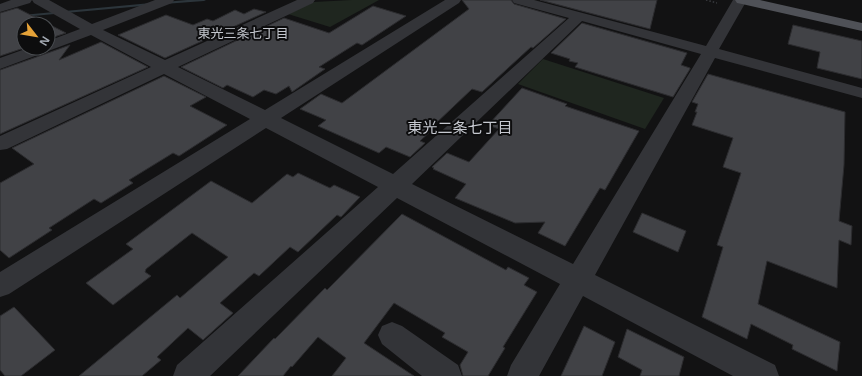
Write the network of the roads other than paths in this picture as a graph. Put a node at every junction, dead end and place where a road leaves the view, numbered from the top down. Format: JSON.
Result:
{"nodes":[{"id":1,"x":26,"y":0,"type":"edge"},
{"id":2,"x":39,"y":0,"type":"edge"},
{"id":3,"x":166,"y":0,"type":"edge"},
{"id":4,"x":308,"y":0,"type":"edge"},
{"id":5,"x":454,"y":0,"type":"edge"},
{"id":6,"x":519,"y":0,"type":"edge"},
{"id":7,"x":741,"y":0,"type":"edge"},
{"id":8,"x":0,"y":8,"type":"edge"},
{"id":9,"x":580,"y":16,"type":"junction"},
{"id":10,"x":862,"y":27,"type":"edge"},
{"id":11,"x":91,"y":29,"type":"junction"},
{"id":12,"x":56,"y":43,"type":"edge"},
{"id":13,"x":710,"y":52,"type":"junction"},
{"id":14,"x":21,"y":56,"type":"edge"},
{"id":15,"x":0,"y":64,"type":"edge"},
{"id":16,"x":165,"y":66,"type":"junction"},
{"id":17,"x":862,"y":93,"type":"edge"},
{"id":18,"x":266,"y":118,"type":"junction"},
{"id":19,"x":0,"y":144,"type":"edge"},
{"id":20,"x":396,"y":186,"type":"junction"},
{"id":21,"x":578,"y":281,"type":"junction"},
{"id":22,"x":0,"y":286,"type":"edge"},
{"id":23,"x":392,"y":335,"type":"dead end"},
{"id":24,"x":188,"y":376,"type":"edge"},
{"id":25,"x":448,"y":376,"type":"edge"},
{"id":26,"x":522,"y":376,"type":"edge"},
{"id":27,"x":764,"y":376,"type":"edge"}],
"edges":[{"from":1,"to":8,"type":"street"},
{"from":2,"to":11,"type":"street"},
{"from":3,"to":11,"type":"street"},
{"from":4,"to":16,"type":"street"},
{"from":5,"to":18,"type":"street"},
{"from":6,"to":9,"type":"street"},
{"from":7,"to":10,"type":"main road"},
{"from":7,"to":13,"type":"street"},
{"from":9,"to":13,"type":"street"},
{"from":9,"to":20,"type":"street"},
{"from":11,"to":12,"type":"street"},
{"from":11,"to":16,"type":"street"},
{"from":13,"to":17,"type":"street"},
{"from":13,"to":21,"type":"street"},
{"from":14,"to":15,"type":"street"},
{"from":16,"to":18,"type":"street"},
{"from":16,"to":19,"type":"street"},
{"from":18,"to":20,"type":"street"},
{"from":18,"to":22,"type":"street"},
{"from":20,"to":21,"type":"street"},
{"from":20,"to":24,"type":"street"},
{"from":21,"to":26,"type":"street"},
{"from":21,"to":27,"type":"street"},
{"from":23,"to":25,"type":"street"}]}
